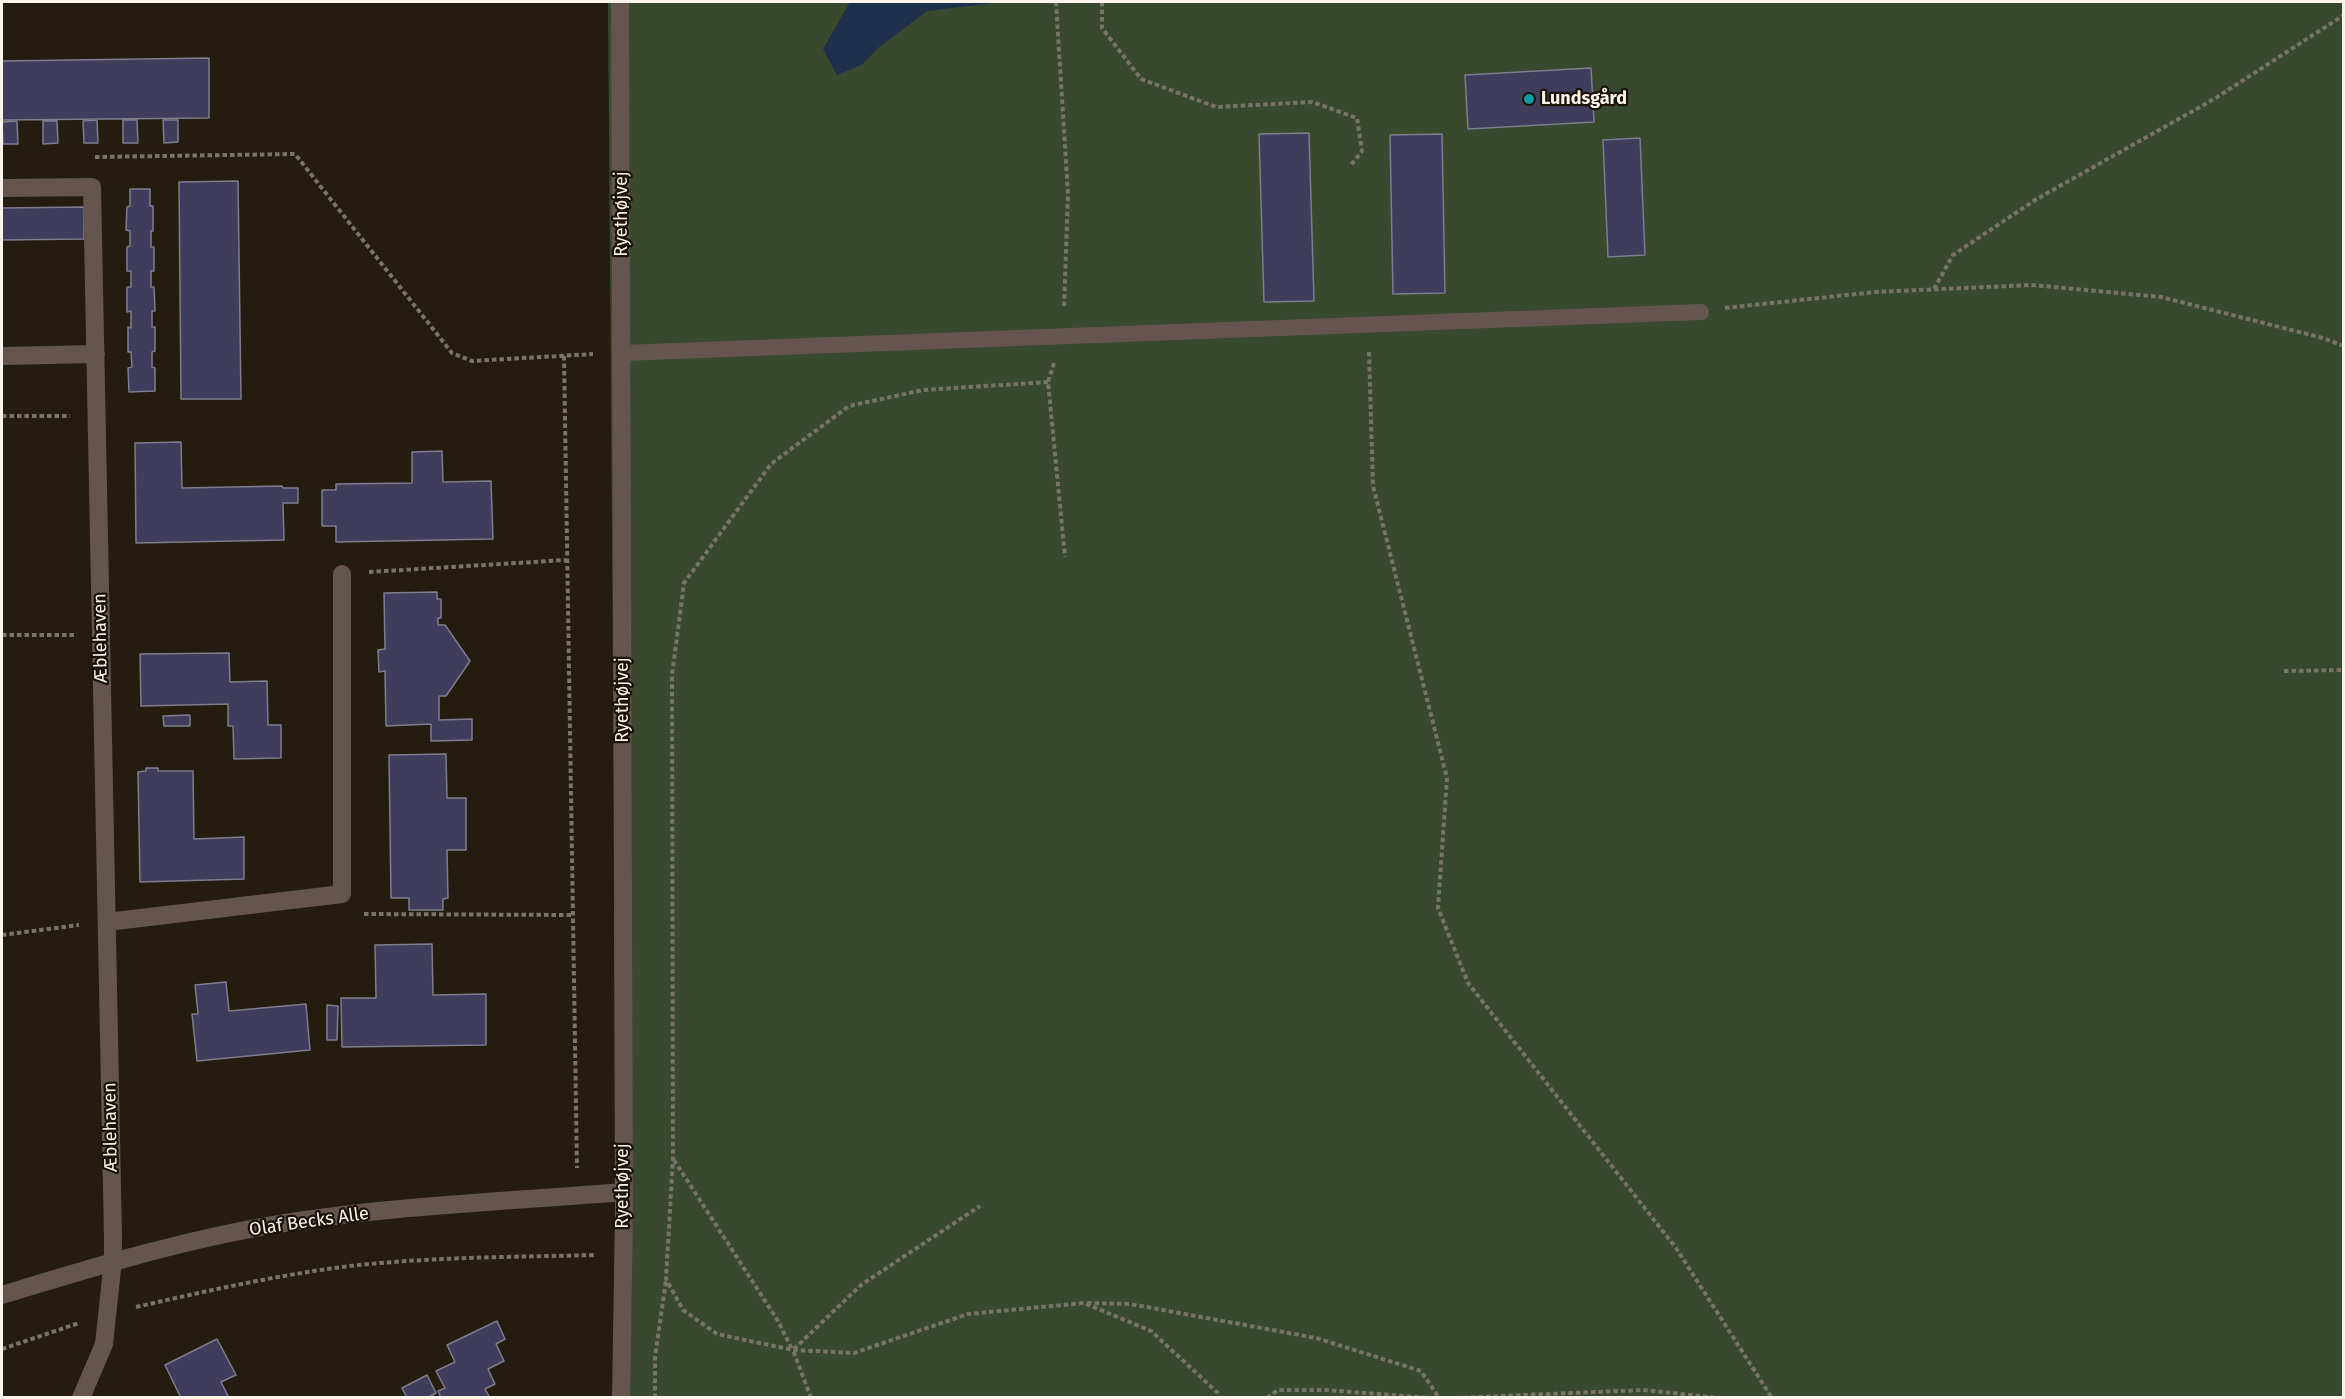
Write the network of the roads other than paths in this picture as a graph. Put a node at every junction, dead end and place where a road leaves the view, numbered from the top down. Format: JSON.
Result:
{"nodes":[{"id":1,"x":620,"y":2,"type":"edge"},
{"id":2,"x":2,"y":188,"type":"edge"},
{"id":3,"x":1701,"y":312,"type":"road end"},
{"id":4,"x":622,"y":353,"type":"junction"},
{"id":5,"x":96,"y":354,"type":"junction"},
{"id":6,"x":2,"y":356,"type":"edge"},
{"id":7,"x":342,"y":574,"type":"road end"},
{"id":8,"x":107,"y":922,"type":"junction"},
{"id":9,"x":624,"y":1192,"type":"junction"},
{"id":10,"x":113,"y":1260,"type":"junction"},
{"id":11,"x":2,"y":1295,"type":"edge"},
{"id":12,"x":81,"y":1398,"type":"edge"},
{"id":13,"x":621,"y":1398,"type":"edge"}],
"edges":[{"from":1,"to":4,"type":"street","name":"Ryethøjvej"},
{"from":2,"to":5,"type":"street","name":"Æblehaven"},
{"from":3,"to":4,"type":"lane"},
{"from":4,"to":9,"type":"street","name":"Ryethøjvej"},
{"from":5,"to":6,"type":"street"},
{"from":5,"to":8,"type":"street","name":"Æblehaven"},
{"from":7,"to":8,"type":"street"},
{"from":8,"to":10,"type":"street","name":"Æblehaven"},
{"from":9,"to":10,"type":"street","name":"Olaf Becks Alle"},
{"from":9,"to":13,"type":"street","name":"Ryethøjvej"},
{"from":10,"to":11,"type":"street","name":"Olaf Becks Alle"},
{"from":10,"to":12,"type":"street","name":"Æblehaven"}]}
